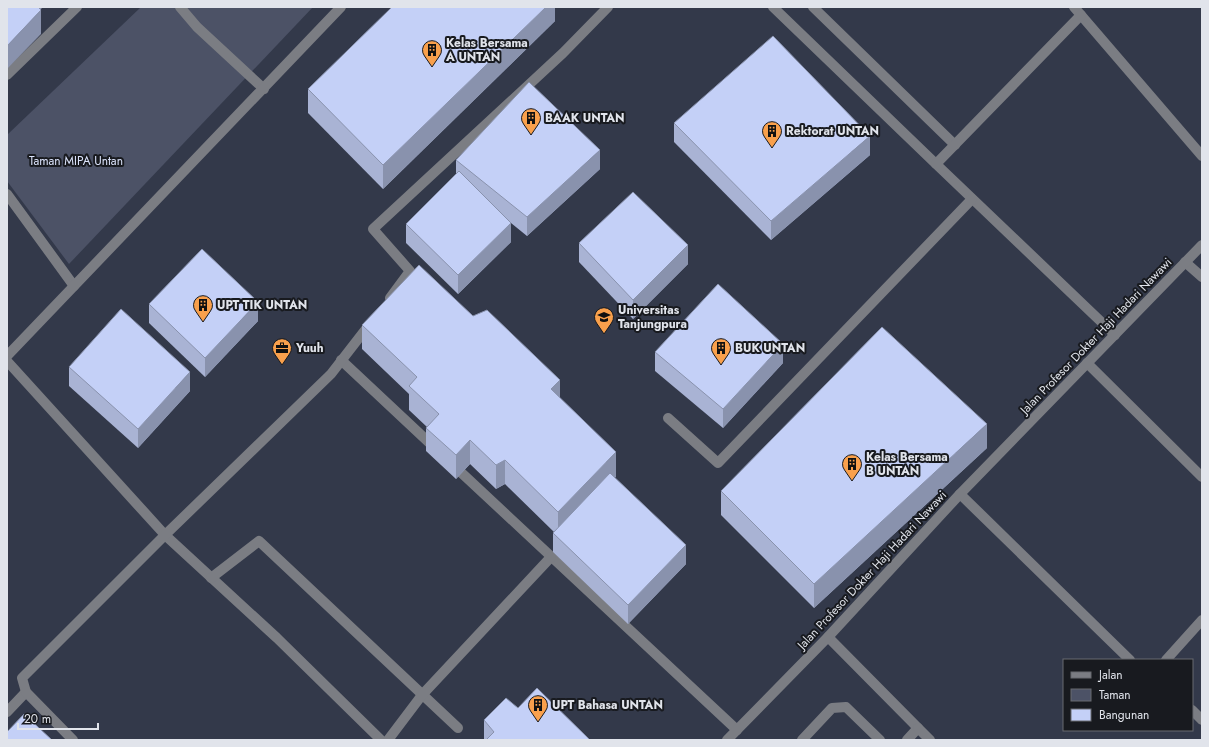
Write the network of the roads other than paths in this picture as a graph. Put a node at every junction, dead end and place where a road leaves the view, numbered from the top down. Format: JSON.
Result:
{"nodes":[{"id":1,"x":77,"y":7,"type":"edge"},
{"id":2,"x":180,"y":7,"type":"edge"},
{"id":3,"x":341,"y":7,"type":"edge"},
{"id":4,"x":608,"y":7,"type":"edge"},
{"id":5,"x":773,"y":7,"type":"edge"},
{"id":6,"x":813,"y":7,"type":"edge"},
{"id":7,"x":1077,"y":11,"type":"edge"},
{"id":8,"x":7,"y":75,"type":"edge"},
{"id":9,"x":264,"y":89,"type":"junction"},
{"id":10,"x":955,"y":145,"type":"junction"},
{"id":11,"x":1202,"y":156,"type":"edge"},
{"id":12,"x":936,"y":164,"type":"junction"},
{"id":13,"x":7,"y":194,"type":"edge"},
{"id":14,"x":972,"y":198,"type":"junction"},
{"id":15,"x":1202,"y":245,"type":"edge"},
{"id":16,"x":1185,"y":262,"type":"junction"},
{"id":17,"x":1202,"y":277,"type":"edge"},
{"id":18,"x":74,"y":286,"type":"junction"},
{"id":19,"x":383,"y":307,"type":"edge"},
{"id":20,"x":374,"y":319,"type":"edge"},
{"id":21,"x":1115,"y":335,"type":"junction"},
{"id":22,"x":7,"y":356,"type":"edge"},
{"id":23,"x":342,"y":360,"type":"junction"},
{"id":24,"x":7,"y":361,"type":"edge"},
{"id":25,"x":1087,"y":363,"type":"junction"},
{"id":26,"x":668,"y":418,"type":"dead end"},
{"id":27,"x":1202,"y":477,"type":"edge"},
{"id":28,"x":960,"y":494,"type":"junction"},
{"id":29,"x":165,"y":535,"type":"junction"},
{"id":30,"x":551,"y":557,"type":"junction"},
{"id":31,"x":211,"y":578,"type":"junction"},
{"id":32,"x":1202,"y":620,"type":"edge"},
{"id":33,"x":828,"y":637,"type":"junction"},
{"id":34,"x":1129,"y":659,"type":"edge"},
{"id":35,"x":1167,"y":659,"type":"edge"},
{"id":36,"x":26,"y":692,"type":"junction"},
{"id":37,"x":422,"y":695,"type":"junction"},
{"id":38,"x":1193,"y":711,"type":"edge"},
{"id":39,"x":7,"y":712,"type":"edge"},
{"id":40,"x":1202,"y":720,"type":"edge"},
{"id":41,"x":458,"y":728,"type":"dead end"},
{"id":42,"x":918,"y":728,"type":"junction"},
{"id":43,"x":737,"y":730,"type":"junction"},
{"id":44,"x":73,"y":740,"type":"edge"},
{"id":45,"x":381,"y":740,"type":"edge"},
{"id":46,"x":388,"y":740,"type":"edge"},
{"id":47,"x":727,"y":740,"type":"edge"},
{"id":48,"x":802,"y":740,"type":"edge"},
{"id":49,"x":880,"y":740,"type":"edge"},
{"id":50,"x":907,"y":740,"type":"edge"},
{"id":51,"x":930,"y":740,"type":"edge"}],
"edges":[{"from":1,"to":8,"type":"lane"},
{"from":2,"to":9,"type":"lane"},
{"from":3,"to":9,"type":"lane"},
{"from":4,"to":19,"type":"lane"},
{"from":5,"to":12,"type":"lane"},
{"from":6,"to":10,"type":"lane"},
{"from":7,"to":10,"type":"lane"},
{"from":7,"to":11,"type":"lane"},
{"from":9,"to":18,"type":"lane"},
{"from":10,"to":12,"type":"lane"},
{"from":12,"to":14,"type":"lane"},
{"from":13,"to":18,"type":"lane"},
{"from":14,"to":21,"type":"lane"},
{"from":14,"to":26,"type":"lane"},
{"from":15,"to":16,"type":"lane","name":"Jalan Profesor Dokter Haji Hadari Nawawi"},
{"from":16,"to":17,"type":"lane"},
{"from":16,"to":21,"type":"lane","name":"Jalan Profesor Dokter Haji Hadari Nawawi"},
{"from":18,"to":22,"type":"lane"},
{"from":20,"to":23,"type":"lane"},
{"from":21,"to":25,"type":"lane","name":"Jalan Profesor Dokter Haji Hadari Nawawi"},
{"from":23,"to":29,"type":"lane"},
{"from":23,"to":30,"type":"lane"},
{"from":24,"to":29,"type":"lane"},
{"from":25,"to":27,"type":"lane"},
{"from":25,"to":28,"type":"lane","name":"Jalan Profesor Dokter Haji Hadari Nawawi"},
{"from":28,"to":33,"type":"lane","name":"Jalan Profesor Dokter Haji Hadari Nawawi"},
{"from":28,"to":34,"type":"lane"},
{"from":29,"to":31,"type":"lane"},
{"from":29,"to":36,"type":"lane"},
{"from":30,"to":37,"type":"lane"},
{"from":30,"to":43,"type":"lane"},
{"from":31,"to":37,"type":"lane"},
{"from":31,"to":45,"type":"lane"},
{"from":32,"to":35,"type":"lane"},
{"from":33,"to":42,"type":"lane"},
{"from":33,"to":43,"type":"lane","name":"Jalan Profesor Dokter Haji Hadari Nawawi"},
{"from":36,"to":39,"type":"lane"},
{"from":36,"to":44,"type":"lane"},
{"from":37,"to":41,"type":"lane"},
{"from":37,"to":46,"type":"lane"},
{"from":38,"to":40,"type":"lane"},
{"from":42,"to":50,"type":"lane"},
{"from":42,"to":51,"type":"lane"},
{"from":43,"to":47,"type":"lane","name":"Jalan Profesor Dokter Haji Hadari Nawawi"},
{"from":48,"to":49,"type":"lane"}]}
